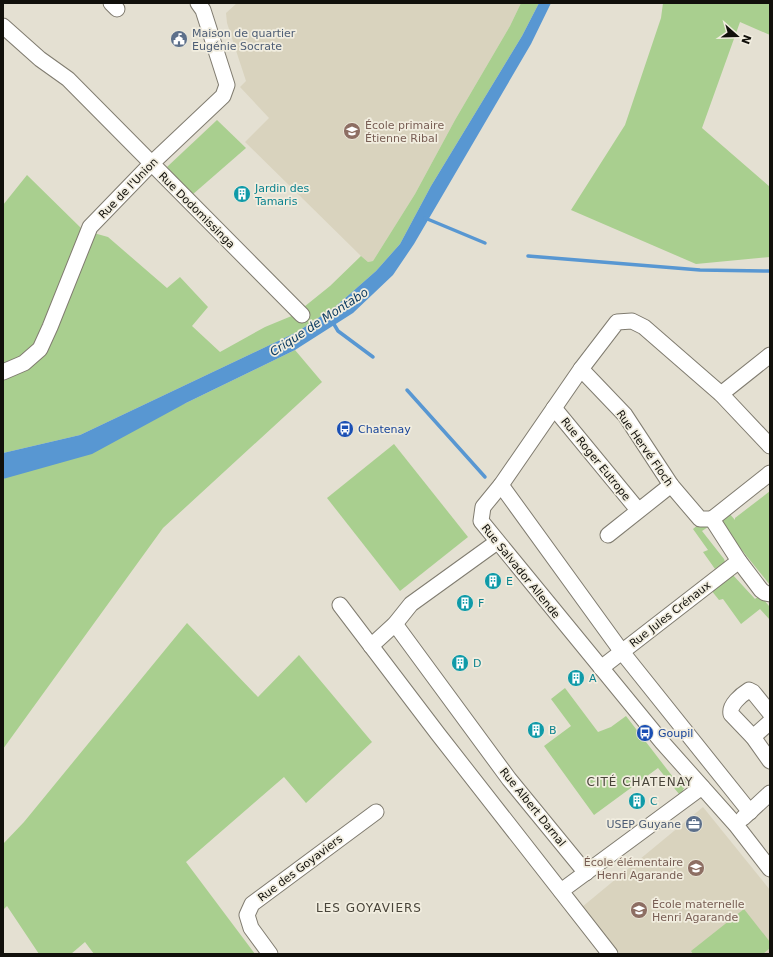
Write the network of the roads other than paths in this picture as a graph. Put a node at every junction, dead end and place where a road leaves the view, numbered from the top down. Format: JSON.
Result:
{"nodes":[{"id":1,"x":198,"y":3,"type":"edge"},
{"id":2,"x":3,"y":26,"type":"edge"},
{"id":3,"x":151,"y":164,"type":"junction"},
{"id":4,"x":302,"y":315,"type":"dead end"},
{"id":5,"x":770,"y":355,"type":"edge"},
{"id":6,"x":582,"y":369,"type":"junction"},
{"id":7,"x":3,"y":372,"type":"edge"},
{"id":8,"x":721,"y":394,"type":"junction"},
{"id":9,"x":554,"y":408,"type":"junction"},
{"id":10,"x":770,"y":446,"type":"edge"},
{"id":11,"x":770,"y":473,"type":"edge"},
{"id":12,"x":501,"y":484,"type":"junction"},
{"id":13,"x":671,"y":485,"type":"junction"},
{"id":14,"x":638,"y":510,"type":"junction"},
{"id":15,"x":712,"y":519,"type":"junction"},
{"id":16,"x":608,"y":535,"type":"dead end"},
{"id":17,"x":497,"y":542,"type":"junction"},
{"id":18,"x":739,"y":561,"type":"junction"},
{"id":19,"x":770,"y":594,"type":"edge"},
{"id":20,"x":340,"y":605,"type":"dead end"},
{"id":21,"x":395,"y":624,"type":"junction"},
{"id":22,"x":371,"y":646,"type":"junction"},
{"id":23,"x":622,"y":652,"type":"junction"},
{"id":24,"x":601,"y":668,"type":"junction"},
{"id":25,"x":770,"y":713,"type":"edge"},
{"id":26,"x":770,"y":722,"type":"edge"},
{"id":27,"x":753,"y":738,"type":"junction"},
{"id":28,"x":770,"y":761,"type":"edge"},
{"id":29,"x":702,"y":787,"type":"junction"},
{"id":30,"x":770,"y":793,"type":"edge"},
{"id":31,"x":376,"y":812,"type":"dead end"},
{"id":32,"x":750,"y":812,"type":"junction"},
{"id":33,"x":736,"y":825,"type":"junction"},
{"id":34,"x":770,"y":869,"type":"edge"},
{"id":35,"x":586,"y":873,"type":"junction"},
{"id":36,"x":561,"y":891,"type":"junction"},
{"id":37,"x":270,"y":954,"type":"edge"},
{"id":38,"x":610,"y":954,"type":"edge"}],
"edges":[{"from":1,"to":3,"type":"street","name":"Rue de l'Union"},
{"from":2,"to":3,"type":"street","name":"Rue Dodomissinga"},
{"from":3,"to":4,"type":"street","name":"Rue Dodomissinga"},
{"from":3,"to":7,"type":"street","name":"Rue de l'Union"},
{"from":5,"to":8,"type":"street"},
{"from":6,"to":8,"type":"street","name":"Rue Salvador Allende"},
{"from":6,"to":9,"type":"street","name":"Rue Salvador Allende"},
{"from":6,"to":13,"type":"street","name":"Rue Hervé Floch"},
{"from":8,"to":10,"type":"street","name":"Rue Salvador Allende"},
{"from":9,"to":12,"type":"street","name":"Rue Salvador Allende"},
{"from":9,"to":14,"type":"street","name":"Rue Roger Eutrope"},
{"from":11,"to":15,"type":"street"},
{"from":12,"to":17,"type":"street","name":"Rue Salvador Allende"},
{"from":12,"to":23,"type":"street"},
{"from":13,"to":14,"type":"street"},
{"from":13,"to":15,"type":"street","name":"Rue Hervé Floch"},
{"from":14,"to":16,"type":"street"},
{"from":15,"to":18,"type":"street"},
{"from":17,"to":21,"type":"street"},
{"from":17,"to":24,"type":"street","name":"Rue Salvador Allende"},
{"from":18,"to":19,"type":"street"},
{"from":18,"to":23,"type":"street","name":"Rue Jules Crénaux"},
{"from":20,"to":22,"type":"street"},
{"from":21,"to":22,"type":"street"},
{"from":21,"to":35,"type":"street","name":"Rue Albert Darnal"},
{"from":22,"to":36,"type":"street"},
{"from":23,"to":24,"type":"street","name":"Rue Jules Crénaux"},
{"from":23,"to":32,"type":"street"},
{"from":24,"to":29,"type":"street","name":"Rue Salvador Allende"},
{"from":25,"to":27,"type":"street"},
{"from":26,"to":27,"type":"street"},
{"from":27,"to":28,"type":"street"},
{"from":29,"to":33,"type":"street","name":"Rue Salvador Allende"},
{"from":29,"to":35,"type":"street"},
{"from":30,"to":32,"type":"street"},
{"from":31,"to":37,"type":"street","name":"Rue des Goyaviers"},
{"from":32,"to":33,"type":"street"},
{"from":33,"to":34,"type":"street","name":"Rue Salvador Allende"},
{"from":35,"to":36,"type":"street"},
{"from":36,"to":38,"type":"street"}]}
